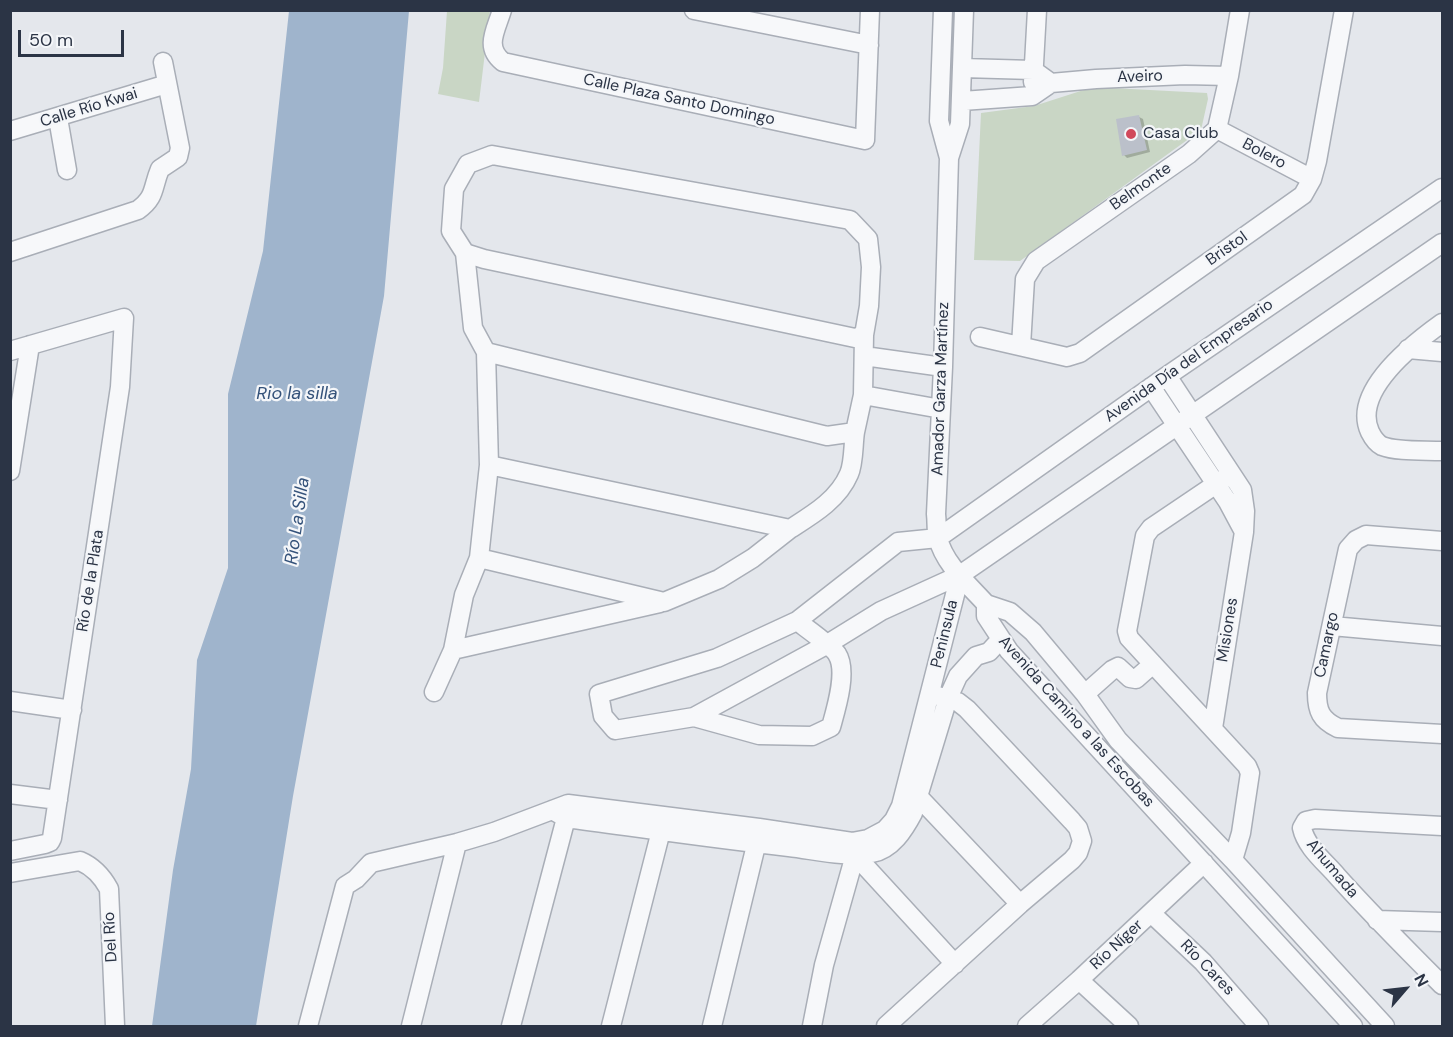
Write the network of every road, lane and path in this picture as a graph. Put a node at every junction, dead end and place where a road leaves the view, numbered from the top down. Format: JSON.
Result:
{"nodes":[{"id":1,"x":502,"y":10,"type":"edge"},
{"id":2,"x":694,"y":10,"type":"edge"},
{"id":3,"x":870,"y":10,"type":"edge"},
{"id":4,"x":943,"y":10,"type":"edge"},
{"id":5,"x":964,"y":10,"type":"edge"},
{"id":6,"x":1036,"y":10,"type":"edge"},
{"id":7,"x":1240,"y":10,"type":"edge"},
{"id":8,"x":1344,"y":10,"type":"edge"},
{"id":9,"x":869,"y":45,"type":"junction"},
{"id":10,"x":163,"y":62,"type":"dead end"},
{"id":11,"x":963,"y":68,"type":"junction"},
{"id":12,"x":1034,"y":70,"type":"junction"},
{"id":13,"x":1229,"y":76,"type":"junction"},
{"id":14,"x":1052,"y":83,"type":"junction"},
{"id":15,"x":167,"y":84,"type":"junction"},
{"id":16,"x":1032,"y":96,"type":"junction"},
{"id":17,"x":962,"y":101,"type":"junction"},
{"id":18,"x":58,"y":118,"type":"junction"},
{"id":19,"x":1217,"y":129,"type":"junction"},
{"id":20,"x":10,"y":131,"type":"edge"},
{"id":21,"x":949,"y":158,"type":"junction"},
{"id":22,"x":67,"y":170,"type":"dead end"},
{"id":23,"x":1312,"y":179,"type":"junction"},
{"id":24,"x":1442,"y":189,"type":"edge"},
{"id":25,"x":1443,"y":243,"type":"edge"},
{"id":26,"x":10,"y":252,"type":"edge"},
{"id":27,"x":465,"y":253,"type":"junction"},
{"id":28,"x":1443,"y":323,"type":"edge"},
{"id":29,"x":864,"y":335,"type":"junction"},
{"id":30,"x":980,"y":337,"type":"dead end"},
{"id":31,"x":30,"y":345,"type":"junction"},
{"id":32,"x":1021,"y":346,"type":"junction"},
{"id":33,"x":1408,"y":349,"type":"junction"},
{"id":34,"x":10,"y":351,"type":"edge"},
{"id":35,"x":486,"y":352,"type":"junction"},
{"id":36,"x":1443,"y":352,"type":"edge"},
{"id":37,"x":864,"y":356,"type":"junction"},
{"id":38,"x":944,"y":367,"type":"junction"},
{"id":39,"x":1167,"y":376,"type":"junction"},
{"id":40,"x":1151,"y":387,"type":"junction"},
{"id":41,"x":863,"y":395,"type":"junction"},
{"id":42,"x":941,"y":409,"type":"junction"},
{"id":43,"x":1193,"y":413,"type":"junction"},
{"id":44,"x":1177,"y":425,"type":"junction"},
{"id":45,"x":855,"y":432,"type":"junction"},
{"id":46,"x":1443,"y":451,"type":"edge"},
{"id":47,"x":489,"y":465,"type":"junction"},
{"id":48,"x":10,"y":471,"type":"edge"},
{"id":49,"x":1231,"y":474,"type":"junction"},
{"id":50,"x":1216,"y":484,"type":"junction"},
{"id":51,"x":790,"y":529,"type":"junction"},
{"id":52,"x":1244,"y":532,"type":"junction"},
{"id":53,"x":938,"y":538,"type":"junction"},
{"id":54,"x":1443,"y":541,"type":"edge"},
{"id":55,"x":479,"y":558,"type":"junction"},
{"id":56,"x":960,"y":575,"type":"junction"},
{"id":57,"x":664,"y":602,"type":"junction"},
{"id":58,"x":986,"y":604,"type":"junction"},
{"id":59,"x":797,"y":621,"type":"junction"},
{"id":60,"x":1332,"y":626,"type":"junction"},
{"id":61,"x":1443,"y":636,"type":"edge"},
{"id":62,"x":1000,"y":640,"type":"junction"},
{"id":63,"x":826,"y":645,"type":"junction"},
{"id":64,"x":453,"y":650,"type":"junction"},
{"id":65,"x":1153,"y":664,"type":"junction"},
{"id":66,"x":434,"y":692,"type":"dead end"},
{"id":67,"x":1085,"y":694,"type":"junction"},
{"id":68,"x":939,"y":696,"type":"junction"},
{"id":69,"x":10,"y":700,"type":"edge"},
{"id":70,"x":72,"y":710,"type":"junction"},
{"id":71,"x":694,"y":717,"type":"junction"},
{"id":72,"x":1213,"y":728,"type":"junction"},
{"id":73,"x":1443,"y":734,"type":"edge"},
{"id":74,"x":912,"y":790,"type":"junction"},
{"id":75,"x":10,"y":794,"type":"edge"},
{"id":76,"x":58,"y":800,"type":"junction"},
{"id":77,"x":562,"y":811,"type":"junction"},
{"id":78,"x":663,"y":824,"type":"junction"},
{"id":79,"x":1443,"y":826,"type":"edge"},
{"id":80,"x":758,"y":836,"type":"junction"},
{"id":81,"x":457,"y":843,"type":"junction"},
{"id":82,"x":854,"y":848,"type":"junction"},
{"id":83,"x":10,"y":851,"type":"edge"},
{"id":84,"x":1233,"y":860,"type":"junction"},
{"id":85,"x":1204,"y":863,"type":"junction"},
{"id":86,"x":10,"y":873,"type":"edge"},
{"id":87,"x":1020,"y":904,"type":"junction"},
{"id":88,"x":1151,"y":913,"type":"junction"},
{"id":89,"x":1377,"y":920,"type":"junction"},
{"id":90,"x":1443,"y":922,"type":"edge"},
{"id":91,"x":1323,"y":958,"type":"junction"},
{"id":92,"x":955,"y":964,"type":"junction"},
{"id":93,"x":1307,"y":974,"type":"junction"},
{"id":94,"x":1079,"y":980,"type":"junction"},
{"id":95,"x":1443,"y":985,"type":"edge"},
{"id":96,"x":115,"y":1026,"type":"edge"},
{"id":97,"x":308,"y":1026,"type":"edge"},
{"id":98,"x":411,"y":1026,"type":"edge"},
{"id":99,"x":511,"y":1026,"type":"edge"},
{"id":100,"x":611,"y":1026,"type":"edge"},
{"id":101,"x":712,"y":1026,"type":"edge"},
{"id":102,"x":812,"y":1026,"type":"edge"},
{"id":103,"x":886,"y":1026,"type":"edge"},
{"id":104,"x":1027,"y":1026,"type":"edge"},
{"id":105,"x":1129,"y":1026,"type":"edge"},
{"id":106,"x":1259,"y":1026,"type":"edge"},
{"id":107,"x":1353,"y":1026,"type":"edge"},
{"id":108,"x":1385,"y":1026,"type":"edge"}],
"edges":[{"from":1,"to":9,"type":"street","name":"Calle Plaza Santo Domingo"},
{"from":2,"to":9,"type":"street"},
{"from":3,"to":9,"type":"street"},
{"from":4,"to":21,"type":"street","name":"Amador Garza Martínez"},
{"from":5,"to":11,"type":"street","name":"Amador Garza Martínez"},
{"from":6,"to":12,"type":"street"},
{"from":7,"to":13,"type":"street"},
{"from":8,"to":23,"type":"street","name":"Bristol"},
{"from":10,"to":15,"type":"street"},
{"from":11,"to":12,"type":"street"},
{"from":11,"to":17,"type":"street","name":"Amador Garza Martínez"},
{"from":12,"to":14,"type":"street"},
{"from":12,"to":16,"type":"street"},
{"from":13,"to":14,"type":"street","name":"Aveiro"},
{"from":13,"to":19,"type":"street"},
{"from":14,"to":16,"type":"street","name":"Aveiro"},
{"from":15,"to":18,"type":"street","name":"Calle Río Kwai"},
{"from":15,"to":26,"type":"street"},
{"from":16,"to":17,"type":"street","name":"Aveiro"},
{"from":17,"to":21,"type":"street","name":"Amador Garza Martínez"},
{"from":18,"to":20,"type":"street","name":"Calle Río Kwai"},
{"from":18,"to":22,"type":"street"},
{"from":19,"to":23,"type":"street","name":"Bolero"},
{"from":19,"to":32,"type":"street","name":"Belmonte"},
{"from":21,"to":38,"type":"street","name":"Amador Garza Martínez"},
{"from":23,"to":32,"type":"street","name":"Bristol"},
{"from":24,"to":39,"type":"street","name":"Avenida Día del Empresario"},
{"from":25,"to":43,"type":"street"},
{"from":27,"to":29,"type":"street"},
{"from":27,"to":29,"type":"street"},
{"from":27,"to":35,"type":"street"},
{"from":28,"to":33,"type":"street"},
{"from":29,"to":37,"type":"street"},
{"from":30,"to":32,"type":"street","name":"Bristol"},
{"from":31,"to":34,"type":"street"},
{"from":31,"to":48,"type":"street"},
{"from":31,"to":70,"type":"street","name":"Río de la Plata"},
{"from":33,"to":36,"type":"street"},
{"from":33,"to":46,"type":"street"},
{"from":35,"to":45,"type":"street"},
{"from":35,"to":47,"type":"street"},
{"from":37,"to":38,"type":"street"},
{"from":37,"to":41,"type":"street"},
{"from":38,"to":42,"type":"street","name":"Amador Garza Martínez"},
{"from":39,"to":40,"type":"street","name":"Avenida Día del Empresario"},
{"from":39,"to":43,"type":"street","name":"Misiones"},
{"from":40,"to":44,"type":"street"},
{"from":40,"to":53,"type":"street","name":"Avenida Día del Empresario"},
{"from":41,"to":42,"type":"street"},
{"from":41,"to":45,"type":"street"},
{"from":42,"to":53,"type":"street","name":"Amador Garza Martínez"},
{"from":43,"to":44,"type":"street"},
{"from":43,"to":49,"type":"street","name":"Misiones"},
{"from":44,"to":50,"type":"street"},
{"from":44,"to":56,"type":"street"},
{"from":45,"to":51,"type":"street"},
{"from":47,"to":51,"type":"street"},
{"from":47,"to":55,"type":"street"},
{"from":49,"to":50,"type":"street"},
{"from":49,"to":52,"type":"street","name":"Misiones"},
{"from":50,"to":52,"type":"street"},
{"from":50,"to":65,"type":"street"},
{"from":51,"to":57,"type":"street"},
{"from":52,"to":72,"type":"street","name":"Misiones"},
{"from":53,"to":56,"type":"street","name":"Amador Garza Martínez"},
{"from":53,"to":59,"type":"street"},
{"from":54,"to":60,"type":"street","name":"Camargo"},
{"from":55,"to":57,"type":"street"},
{"from":55,"to":64,"type":"street"},
{"from":56,"to":58,"type":"street","name":"Amador Garza Martínez"},
{"from":56,"to":63,"type":"street"},
{"from":56,"to":68,"type":"street","name":"Peninsula"},
{"from":57,"to":64,"type":"street"},
{"from":58,"to":62,"type":"street","name":"Avenida Camino a las Escobas"},
{"from":58,"to":67,"type":"street","name":"Avenida Camino a las Escobas"},
{"from":59,"to":63,"type":"street"},
{"from":59,"to":71,"type":"street"},
{"from":60,"to":61,"type":"street"},
{"from":60,"to":73,"type":"street","name":"Camargo"},
{"from":62,"to":68,"type":"street","name":"Peninsula"},
{"from":62,"to":85,"type":"street","name":"Avenida Camino a las Escobas"},
{"from":63,"to":71,"type":"street"},
{"from":63,"to":71,"type":"street"},
{"from":64,"to":66,"type":"street"},
{"from":65,"to":67,"type":"street"},
{"from":65,"to":72,"type":"street"},
{"from":67,"to":84,"type":"street","name":"Avenida Camino a las Escobas"},
{"from":68,"to":74,"type":"street"},
{"from":68,"to":87,"type":"street"},
{"from":69,"to":70,"type":"street"},
{"from":70,"to":76,"type":"street","name":"Río de la Plata"},
{"from":72,"to":84,"type":"street"},
{"from":74,"to":82,"type":"street"},
{"from":74,"to":87,"type":"street"},
{"from":75,"to":76,"type":"street"},
{"from":76,"to":83,"type":"street","name":"Río de la Plata"},
{"from":77,"to":78,"type":"street"},
{"from":77,"to":81,"type":"street"},
{"from":77,"to":99,"type":"street"},
{"from":78,"to":80,"type":"street"},
{"from":78,"to":100,"type":"street"},
{"from":79,"to":89,"type":"street","name":"Ahumada"},
{"from":80,"to":82,"type":"street"},
{"from":80,"to":101,"type":"street"},
{"from":81,"to":97,"type":"street"},
{"from":81,"to":98,"type":"street"},
{"from":82,"to":92,"type":"street"},
{"from":82,"to":102,"type":"street"},
{"from":84,"to":91,"type":"street","name":"Avenida Camino a las Escobas"},
{"from":85,"to":88,"type":"street","name":"Río Níger"},
{"from":85,"to":93,"type":"street","name":"Avenida Camino a las Escobas"},
{"from":86,"to":96,"type":"street","name":"Del Río"},
{"from":87,"to":92,"type":"street"},
{"from":88,"to":94,"type":"street","name":"Río Níger"},
{"from":88,"to":106,"type":"street","name":"Río Cares"},
{"from":89,"to":90,"type":"street"},
{"from":89,"to":95,"type":"street","name":"Ahumada"},
{"from":91,"to":93,"type":"street"},
{"from":91,"to":108,"type":"street","name":"Avenida Camino a las Escobas"},
{"from":92,"to":103,"type":"street"},
{"from":93,"to":107,"type":"street","name":"Avenida Camino a las Escobas"},
{"from":94,"to":104,"type":"street","name":"Río Níger"},
{"from":94,"to":105,"type":"street"}]}
